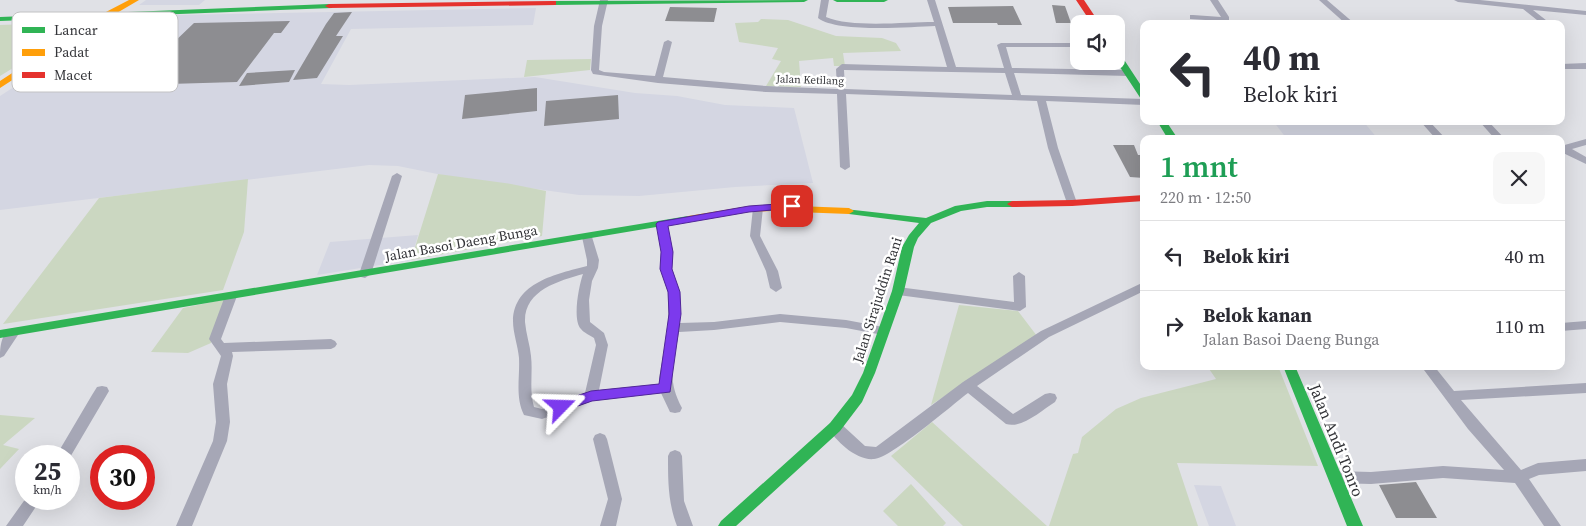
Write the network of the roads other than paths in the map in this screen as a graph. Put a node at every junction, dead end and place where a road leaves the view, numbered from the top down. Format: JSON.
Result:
{"nodes":[{"id":1,"x":135,"y":0,"type":"edge"},
{"id":2,"x":804,"y":0,"type":"edge"},
{"id":3,"x":825,"y":0,"type":"edge"},
{"id":4,"x":837,"y":0,"type":"edge"},
{"id":5,"x":851,"y":0,"type":"edge"},
{"id":6,"x":884,"y":0,"type":"edge"},
{"id":7,"x":931,"y":0,"type":"edge"},
{"id":8,"x":1080,"y":0,"type":"edge"},
{"id":9,"x":1214,"y":0,"type":"edge"},
{"id":10,"x":1323,"y":0,"type":"edge"},
{"id":11,"x":1458,"y":0,"type":"edge"},
{"id":12,"x":604,"y":1,"type":"edge"},
{"id":13,"x":1527,"y":4,"type":"edge"},
{"id":14,"x":113,"y":12,"type":"edge"},
{"id":15,"x":178,"y":12,"type":"edge"},
{"id":16,"x":1586,"y":13,"type":"edge"},
{"id":17,"x":1090,"y":15,"type":"edge"},
{"id":18,"x":1193,"y":17,"type":"dead end"},
{"id":19,"x":1212,"y":20,"type":"edge"},
{"id":20,"x":1225,"y":20,"type":"edge"},
{"id":21,"x":1346,"y":20,"type":"edge"},
{"id":22,"x":1543,"y":20,"type":"edge"},
{"id":23,"x":937,"y":24,"type":"junction"},
{"id":24,"x":668,"y":42,"type":"dead end"},
{"id":25,"x":1070,"y":45,"type":"edge"},
{"id":26,"x":1586,"y":66,"type":"edge"},
{"id":27,"x":1565,"y":67,"type":"edge"},
{"id":28,"x":952,"y":68,"type":"junction"},
{"id":29,"x":1125,"y":68,"type":"edge"},
{"id":30,"x":1009,"y":69,"type":"junction"},
{"id":31,"x":1128,"y":73,"type":"junction"},
{"id":32,"x":12,"y":77,"type":"edge"},
{"id":33,"x":658,"y":80,"type":"junction"},
{"id":34,"x":0,"y":85,"type":"edge"},
{"id":35,"x":1140,"y":90,"type":"edge"},
{"id":36,"x":840,"y":92,"type":"junction"},
{"id":37,"x":1017,"y":98,"type":"junction"},
{"id":38,"x":1041,"y":99,"type":"junction"},
{"id":39,"x":1140,"y":102,"type":"edge"},
{"id":40,"x":1428,"y":125,"type":"edge"},
{"id":41,"x":1487,"y":125,"type":"edge"},
{"id":42,"x":1437,"y":135,"type":"edge"},
{"id":43,"x":1496,"y":135,"type":"edge"},
{"id":44,"x":1586,"y":142,"type":"edge"},
{"id":45,"x":1565,"y":148,"type":"edge"},
{"id":46,"x":1565,"y":150,"type":"edge"},
{"id":47,"x":1586,"y":161,"type":"edge"},
{"id":48,"x":845,"y":167,"type":"dead end"},
{"id":49,"x":397,"y":176,"type":"dead end"},
{"id":50,"x":1140,"y":198,"type":"edge"},
{"id":51,"x":1072,"y":203,"type":"junction"},
{"id":52,"x":758,"y":208,"type":"junction"},
{"id":53,"x":927,"y":221,"type":"junction"},
{"id":54,"x":662,"y":224,"type":"junction"},
{"id":55,"x":587,"y":237,"type":"junction"},
{"id":56,"x":592,"y":268,"type":"junction"},
{"id":57,"x":365,"y":274,"type":"junction"},
{"id":58,"x":1019,"y":276,"type":"dead end"},
{"id":59,"x":776,"y":288,"type":"dead end"},
{"id":60,"x":1140,"y":288,"type":"edge"},
{"id":61,"x":898,"y":291,"type":"junction"},
{"id":62,"x":231,"y":296,"type":"junction"},
{"id":63,"x":1586,"y":325,"type":"edge"},
{"id":64,"x":1565,"y":327,"type":"edge"},
{"id":65,"x":674,"y":328,"type":"junction"},
{"id":66,"x":883,"y":330,"type":"junction"},
{"id":67,"x":14,"y":332,"type":"junction"},
{"id":68,"x":0,"y":334,"type":"edge"},
{"id":69,"x":331,"y":344,"type":"dead end"},
{"id":70,"x":223,"y":348,"type":"junction"},
{"id":71,"x":0,"y":353,"type":"edge"},
{"id":72,"x":1291,"y":370,"type":"edge"},
{"id":73,"x":1430,"y":370,"type":"edge"},
{"id":74,"x":968,"y":386,"type":"junction"},
{"id":75,"x":665,"y":388,"type":"junction"},
{"id":76,"x":1586,"y":388,"type":"edge"},
{"id":77,"x":102,"y":391,"type":"dead end"},
{"id":78,"x":591,"y":396,"type":"junction"},
{"id":79,"x":1450,"y":396,"type":"junction"},
{"id":80,"x":1050,"y":398,"type":"dead end"},
{"id":81,"x":675,"y":408,"type":"dead end"},
{"id":82,"x":835,"y":427,"type":"junction"},
{"id":83,"x":600,"y":440,"type":"dead end"},
{"id":84,"x":70,"y":445,"type":"edge"},
{"id":85,"x":674,"y":456,"type":"dead end"},
{"id":86,"x":1586,"y":465,"type":"edge"},
{"id":87,"x":1519,"y":477,"type":"junction"},
{"id":88,"x":1335,"y":478,"type":"junction"},
{"id":89,"x":26,"y":510,"type":"edge"},
{"id":90,"x":14,"y":526,"type":"edge"},
{"id":91,"x":184,"y":526,"type":"edge"},
{"id":92,"x":608,"y":526,"type":"edge"},
{"id":93,"x":685,"y":526,"type":"edge"},
{"id":94,"x":726,"y":526,"type":"edge"},
{"id":95,"x":1355,"y":526,"type":"edge"},
{"id":96,"x":1553,"y":526,"type":"edge"}],
"edges":[{"from":1,"to":14,"type":"street"},
{"from":2,"to":12,"type":"street"},
{"from":3,"to":23,"type":"street"},
{"from":4,"to":5,"type":"street"},
{"from":5,"to":6,"type":"street"},
{"from":7,"to":23,"type":"street"},
{"from":8,"to":17,"type":"street"},
{"from":9,"to":20,"type":"street"},
{"from":10,"to":21,"type":"street"},
{"from":11,"to":13,"type":"street"},
{"from":12,"to":15,"type":"street"},
{"from":12,"to":33,"type":"street","name":"Jalan Ketilang"},
{"from":13,"to":16,"type":"street"},
{"from":13,"to":22,"type":"street"},
{"from":18,"to":19,"type":"street"},
{"from":23,"to":28,"type":"street"},
{"from":24,"to":33,"type":"street"},
{"from":25,"to":30,"type":"street"},
{"from":26,"to":27,"type":"street"},
{"from":28,"to":30,"type":"street"},
{"from":28,"to":36,"type":"street"},
{"from":29,"to":31,"type":"street"},
{"from":30,"to":31,"type":"street"},
{"from":30,"to":37,"type":"street"},
{"from":31,"to":35,"type":"street"},
{"from":32,"to":34,"type":"street"},
{"from":33,"to":36,"type":"street","name":"Jalan Ketilang"},
{"from":36,"to":37,"type":"street","name":"Jalan Ketilang"},
{"from":36,"to":48,"type":"street"},
{"from":37,"to":38,"type":"street","name":"Jalan Ketilang"},
{"from":38,"to":39,"type":"street","name":"Jalan Ketilang"},
{"from":38,"to":51,"type":"street"},
{"from":40,"to":42,"type":"street"},
{"from":41,"to":43,"type":"street"},
{"from":44,"to":45,"type":"street"},
{"from":46,"to":47,"type":"street"},
{"from":49,"to":57,"type":"street"},
{"from":50,"to":51,"type":"street","name":"Jalan Sirajuddin Rani"},
{"from":51,"to":53,"type":"street","name":"Jalan Sirajuddin Rani"},
{"from":52,"to":53,"type":"street","name":"Jalan Basoi Daeng Bunga"},
{"from":52,"to":54,"type":"street","name":"Jalan Basoi Daeng Bunga"},
{"from":52,"to":59,"type":"street"},
{"from":53,"to":61,"type":"street","name":"Jalan Sirajuddin Rani"},
{"from":54,"to":55,"type":"street","name":"Jalan Basoi Daeng Bunga"},
{"from":54,"to":65,"type":"street"},
{"from":55,"to":56,"type":"street"},
{"from":55,"to":57,"type":"street","name":"Jalan Basoi Daeng Bunga"},
{"from":56,"to":78,"type":"street"},
{"from":56,"to":78,"type":"street"},
{"from":57,"to":62,"type":"street","name":"Jalan Basoi Daeng Bunga"},
{"from":58,"to":61,"type":"street"},
{"from":60,"to":74,"type":"street"},
{"from":61,"to":66,"type":"street","name":"Jalan Sirajuddin Rani"},
{"from":62,"to":67,"type":"street","name":"Jalan Basoi Daeng Bunga"},
{"from":62,"to":70,"type":"street"},
{"from":63,"to":64,"type":"street"},
{"from":65,"to":66,"type":"street"},
{"from":65,"to":75,"type":"street"},
{"from":66,"to":82,"type":"street","name":"Jalan Sirajuddin Rani"},
{"from":67,"to":68,"type":"street","name":"Jalan Basoi Daeng Bunga"},
{"from":67,"to":71,"type":"street"},
{"from":69,"to":70,"type":"street"},
{"from":70,"to":91,"type":"street"},
{"from":72,"to":88,"type":"street","name":"Jalan Andi Tonro"},
{"from":73,"to":79,"type":"street"},
{"from":74,"to":80,"type":"street"},
{"from":74,"to":82,"type":"street"},
{"from":75,"to":78,"type":"street"},
{"from":75,"to":81,"type":"street"},
{"from":76,"to":79,"type":"street"},
{"from":77,"to":84,"type":"street"},
{"from":79,"to":87,"type":"street"},
{"from":82,"to":94,"type":"street","name":"Jalan Sirajuddin Rani"},
{"from":83,"to":92,"type":"street"},
{"from":85,"to":93,"type":"street"},
{"from":86,"to":87,"type":"street"},
{"from":87,"to":88,"type":"street"},
{"from":87,"to":96,"type":"street"},
{"from":88,"to":95,"type":"street","name":"Jalan Andi Tonro"},
{"from":89,"to":90,"type":"street"}]}
